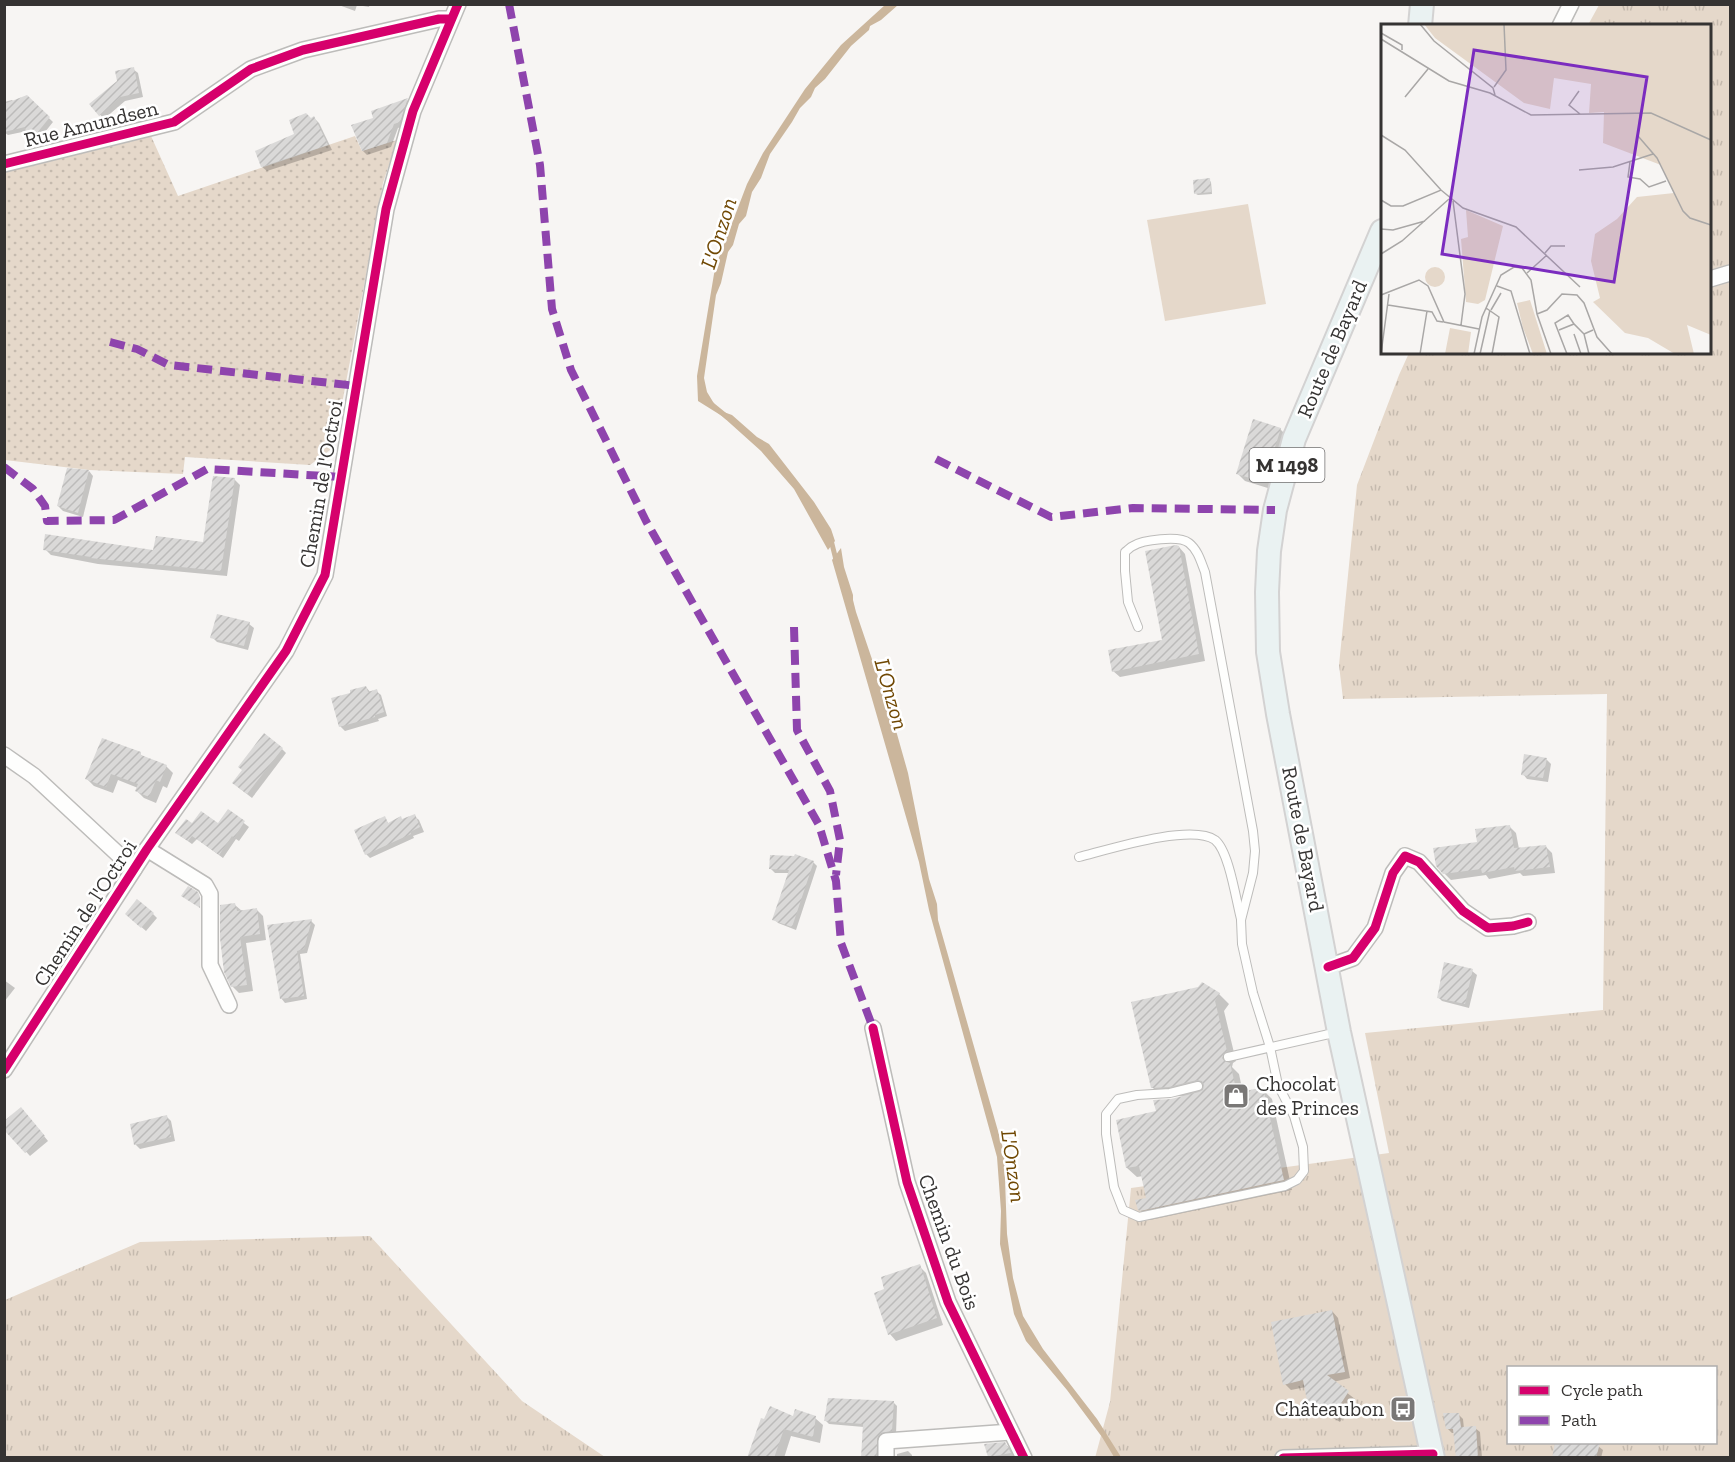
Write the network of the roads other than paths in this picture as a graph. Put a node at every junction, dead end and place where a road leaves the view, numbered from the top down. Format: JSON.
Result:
{"nodes":[{"id":1,"x":458,"y":4,"type":"edge"},
{"id":2,"x":1422,"y":4,"type":"edge"},
{"id":3,"x":1571,"y":4,"type":"edge"},
{"id":4,"x":451,"y":19,"type":"junction"},
{"id":5,"x":1420,"y":24,"type":"edge"},
{"id":6,"x":1561,"y":24,"type":"edge"},
{"id":7,"x":4,"y":164,"type":"edge"},
{"id":8,"x":1381,"y":236,"type":"edge"},
{"id":9,"x":1731,"y":273,"type":"edge"},
{"id":10,"x":1711,"y":279,"type":"edge"},
{"id":11,"x":1138,"y":627,"type":"dead end"},
{"id":12,"x":4,"y":755,"type":"edge"},
{"id":13,"x":147,"y":849,"type":"junction"},
{"id":14,"x":1079,"y":857,"type":"dead end"},
{"id":15,"x":134,"y":869,"type":"junction"},
{"id":16,"x":1241,"y":920,"type":"junction"},
{"id":17,"x":1528,"y":922,"type":"dead end"},
{"id":18,"x":1328,"y":967,"type":"junction"},
{"id":19,"x":229,"y":1005,"type":"dead end"},
{"id":20,"x":873,"y":1028,"type":"dead end"},
{"id":21,"x":1340,"y":1032,"type":"junction"},
{"id":22,"x":1270,"y":1047,"type":"junction"},
{"id":23,"x":1228,"y":1057,"type":"dead end"},
{"id":24,"x":4,"y":1070,"type":"edge"},
{"id":25,"x":1198,"y":1086,"type":"dead end"},
{"id":26,"x":1011,"y":1432,"type":"junction"},
{"id":27,"x":1433,"y":1456,"type":"edge"},
{"id":28,"x":886,"y":1458,"type":"edge"},
{"id":29,"x":1024,"y":1458,"type":"edge"},
{"id":30,"x":1282,"y":1458,"type":"edge"}],
"edges":[{"from":1,"to":4,"type":"street","name":"Chemin de l'Octroi"},
{"from":2,"to":5,"type":"main road"},
{"from":3,"to":6,"type":"street"},
{"from":4,"to":7,"type":"street","name":"Rue Amundsen"},
{"from":4,"to":13,"type":"street","name":"Chemin de l'Octroi"},
{"from":8,"to":18,"type":"main road","name":"Route de Bayard","number":"M 1498"},
{"from":9,"to":10,"type":"street"},
{"from":11,"to":16,"type":"lane"},
{"from":12,"to":15,"type":"street"},
{"from":13,"to":15,"type":"street","name":"Chemin de l'Octroi"},
{"from":13,"to":19,"type":"street"},
{"from":14,"to":16,"type":"lane"},
{"from":15,"to":24,"type":"street","name":"Chemin de l'Octroi"},
{"from":16,"to":22,"type":"lane"},
{"from":17,"to":18,"type":"street"},
{"from":18,"to":21,"type":"main road","name":"Route de Bayard","number":"M 1498"},
{"from":20,"to":26,"type":"street","name":"Chemin du Bois"},
{"from":21,"to":22,"type":"lane"},
{"from":21,"to":27,"type":"main road","name":"Route de Bayard","number":"M 1498"},
{"from":22,"to":23,"type":"lane"},
{"from":22,"to":25,"type":"lane"},
{"from":26,"to":28,"type":"street"},
{"from":26,"to":29,"type":"street","name":"Chemin du Bois"},
{"from":27,"to":30,"type":"street"}]}
